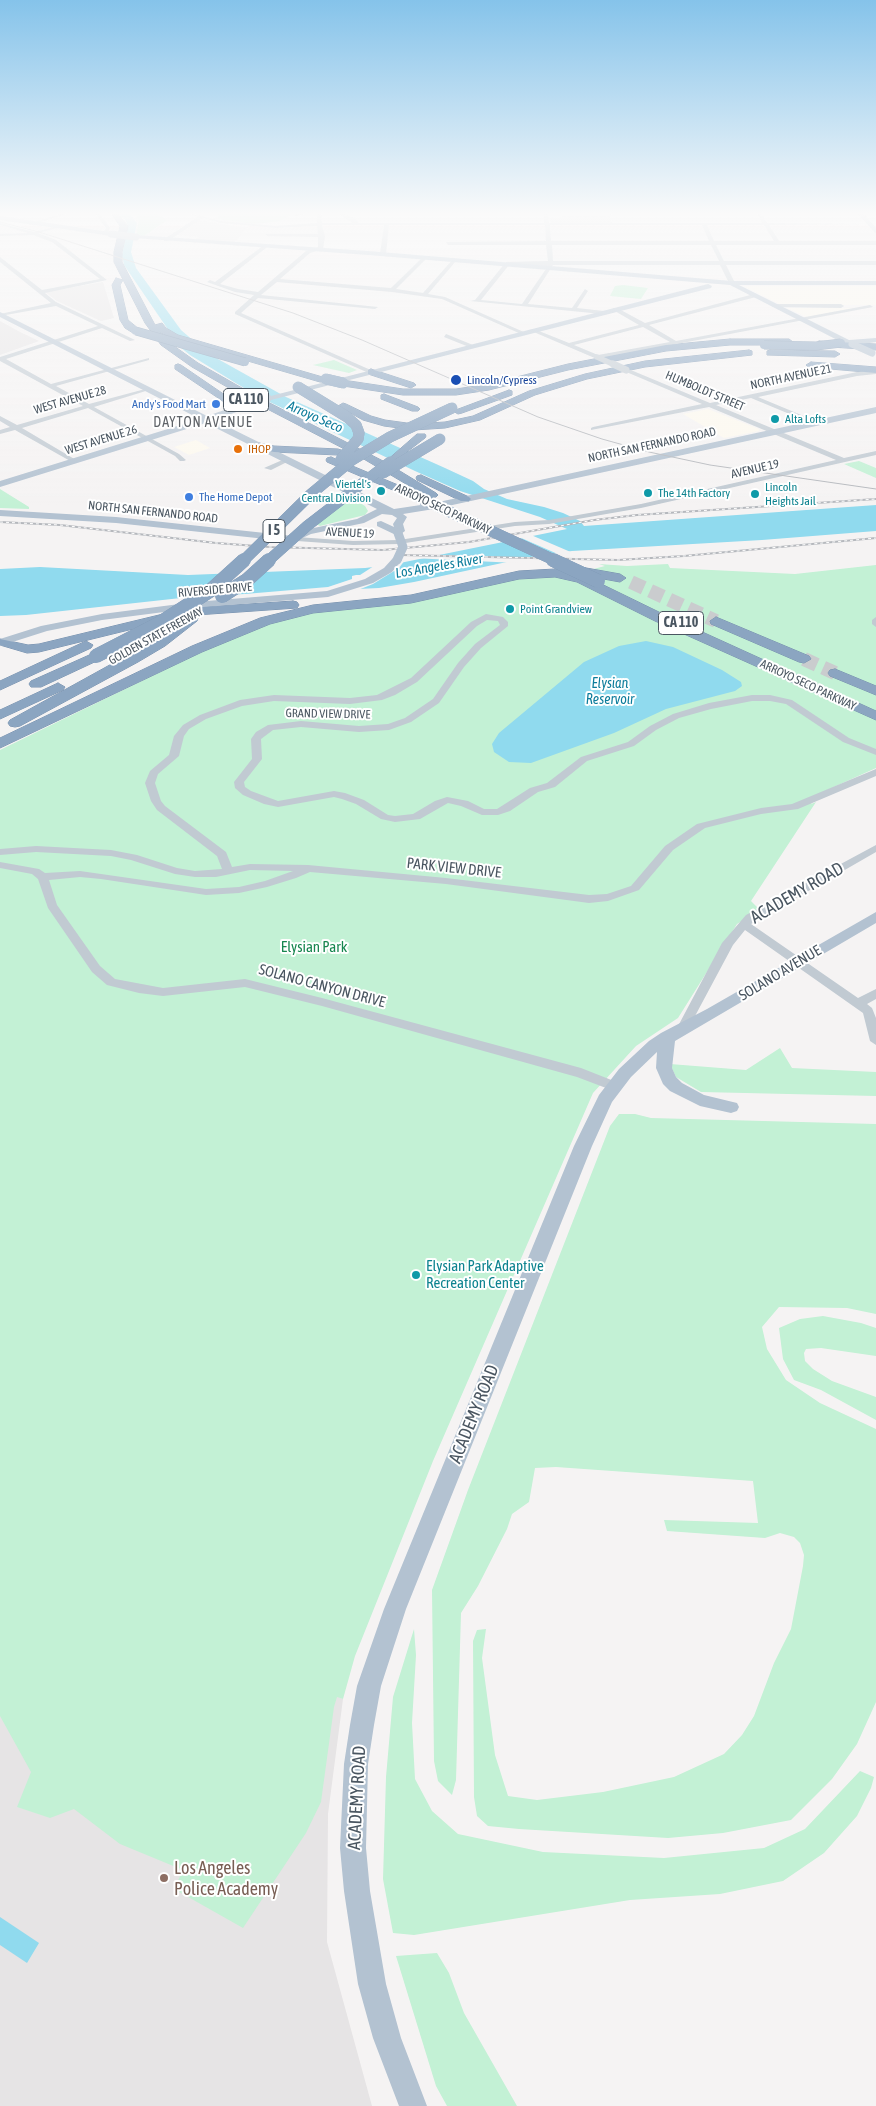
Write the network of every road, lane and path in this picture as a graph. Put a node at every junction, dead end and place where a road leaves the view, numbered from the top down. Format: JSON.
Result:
{"nodes":[{"id":1,"x":16,"y":311,"type":"edge"},
{"id":2,"x":72,"y":311,"type":"edge"},
{"id":3,"x":122,"y":311,"type":"edge"},
{"id":4,"x":134,"y":311,"type":"edge"},
{"id":5,"x":142,"y":311,"type":"edge"},
{"id":6,"x":148,"y":311,"type":"edge"},
{"id":7,"x":239,"y":311,"type":"edge"},
{"id":8,"x":477,"y":311,"type":"edge"},
{"id":9,"x":595,"y":311,"type":"edge"},
{"id":10,"x":605,"y":311,"type":"edge"},
{"id":11,"x":619,"y":311,"type":"edge"},
{"id":12,"x":696,"y":311,"type":"edge"},
{"id":13,"x":785,"y":311,"type":"edge"},
{"id":14,"x":848,"y":311,"type":"edge"},
{"id":15,"x":602,"y":312,"type":"junction"},
{"id":16,"x":1,"y":314,"type":"edge"},
{"id":17,"x":802,"y":319,"type":"junction"},
{"id":18,"x":644,"y":325,"type":"junction"},
{"id":19,"x":102,"y":326,"type":"junction"},
{"id":20,"x":527,"y":331,"type":"junction"},
{"id":21,"x":134,"y":336,"type":"junction"},
{"id":22,"x":446,"y":336,"type":"dead end"},
{"id":23,"x":876,"y":340,"type":"edge"},
{"id":24,"x":54,"y":342,"type":"junction"},
{"id":25,"x":676,"y":343,"type":"junction"},
{"id":26,"x":847,"y":343,"type":"junction"},
{"id":27,"x":568,"y":345,"type":"junction"},
{"id":28,"x":471,"y":346,"type":"junction"},
{"id":29,"x":160,"y":348,"type":"junction"},
{"id":30,"x":876,"y":349,"type":"edge"},
{"id":31,"x":222,"y":350,"type":"junction"},
{"id":32,"x":748,"y":353,"type":"junction"},
{"id":33,"x":876,"y":355,"type":"edge"},
{"id":34,"x":597,"y":358,"type":"junction"},
{"id":35,"x":0,"y":359,"type":"edge"},
{"id":36,"x":147,"y":359,"type":"dead end"},
{"id":37,"x":627,"y":365,"type":"junction"},
{"id":38,"x":108,"y":370,"type":"junction"},
{"id":39,"x":272,"y":370,"type":"junction"},
{"id":40,"x":876,"y":371,"type":"edge"},
{"id":41,"x":371,"y":372,"type":"junction"},
{"id":42,"x":548,"y":372,"type":"junction"},
{"id":43,"x":324,"y":381,"type":"junction"},
{"id":44,"x":344,"y":382,"type":"junction"},
{"id":45,"x":294,"y":383,"type":"junction"},
{"id":46,"x":50,"y":386,"type":"junction"},
{"id":47,"x":547,"y":388,"type":"junction"},
{"id":48,"x":147,"y":389,"type":"junction"},
{"id":49,"x":753,"y":396,"type":"junction"},
{"id":50,"x":710,"y":405,"type":"junction"},
{"id":51,"x":87,"y":406,"type":"junction"},
{"id":52,"x":343,"y":406,"type":"joint"},
{"id":53,"x":242,"y":407,"type":"junction"},
{"id":54,"x":455,"y":410,"type":"junction"},
{"id":55,"x":876,"y":410,"type":"edge"},
{"id":56,"x":479,"y":416,"type":"junction"},
{"id":57,"x":0,"y":418,"type":"edge"},
{"id":58,"x":208,"y":420,"type":"junction"},
{"id":59,"x":816,"y":423,"type":"junction"},
{"id":60,"x":16,"y":427,"type":"junction"},
{"id":61,"x":315,"y":429,"type":"junction"},
{"id":62,"x":593,"y":429,"type":"dead end"},
{"id":63,"x":0,"y":432,"type":"edge"},
{"id":64,"x":773,"y":432,"type":"junction"},
{"id":65,"x":149,"y":439,"type":"junction"},
{"id":66,"x":260,"y":446,"type":"junction"},
{"id":67,"x":876,"y":453,"type":"edge"},
{"id":68,"x":182,"y":460,"type":"dead end"},
{"id":69,"x":287,"y":460,"type":"junction"},
{"id":70,"x":842,"y":460,"type":"junction"},
{"id":71,"x":74,"y":461,"type":"junction"},
{"id":72,"x":268,"y":468,"type":"dead end"},
{"id":73,"x":0,"y":484,"type":"edge"},
{"id":74,"x":406,"y":492,"type":"junction"},
{"id":75,"x":429,"y":498,"type":"junction"},
{"id":76,"x":470,"y":498,"type":"junction"},
{"id":77,"x":340,"y":501,"type":"junction"},
{"id":78,"x":371,"y":503,"type":"junction"},
{"id":79,"x":392,"y":511,"type":"junction"},
{"id":80,"x":292,"y":513,"type":"junction"},
{"id":81,"x":0,"y":514,"type":"edge"},
{"id":82,"x":375,"y":519,"type":"junction"},
{"id":83,"x":400,"y":521,"type":"junction"},
{"id":84,"x":398,"y":534,"type":"junction"},
{"id":85,"x":298,"y":538,"type":"junction"},
{"id":86,"x":598,"y":581,"type":"joint"},
{"id":87,"x":222,"y":596,"type":"junction"},
{"id":88,"x":289,"y":598,"type":"joint"},
{"id":89,"x":215,"y":610,"type":"junction"},
{"id":90,"x":716,"y":621,"type":"tunnel mouth"},
{"id":91,"x":2,"y":642,"type":"edge"},
{"id":92,"x":154,"y":642,"type":"junction"},
{"id":93,"x":197,"y":649,"type":"junction"},
{"id":94,"x":96,"y":656,"type":"joint"},
{"id":95,"x":804,"y":659,"type":"tunnel mouth"},
{"id":96,"x":765,"y":666,"type":"junction"},
{"id":97,"x":835,"y":673,"type":"tunnel mouth"},
{"id":98,"x":0,"y":676,"type":"edge"},
{"id":99,"x":0,"y":686,"type":"edge"},
{"id":100,"x":876,"y":691,"type":"edge"},
{"id":101,"x":0,"y":702,"type":"edge"},
{"id":102,"x":0,"y":715,"type":"edge"},
{"id":103,"x":876,"y":716,"type":"edge"},
{"id":104,"x":0,"y":732,"type":"edge"},
{"id":105,"x":0,"y":736,"type":"edge"},
{"id":106,"x":0,"y":744,"type":"edge"},
{"id":107,"x":876,"y":752,"type":"edge"},
{"id":108,"x":876,"y":772,"type":"edge"},
{"id":109,"x":876,"y":848,"type":"edge"},
{"id":110,"x":0,"y":852,"type":"edge"},
{"id":111,"x":0,"y":865,"type":"edge"},
{"id":112,"x":308,"y":868,"type":"junction"},
{"id":113,"x":228,"y":870,"type":"junction"},
{"id":114,"x":43,"y":877,"type":"junction"},
{"id":115,"x":876,"y":917,"type":"edge"},
{"id":116,"x":744,"y":924,"type":"junction"},
{"id":117,"x":799,"y":962,"type":"junction"},
{"id":118,"x":876,"y":992,"type":"edge"},
{"id":119,"x":858,"y":1004,"type":"junction"},
{"id":120,"x":683,"y":1028,"type":"junction"},
{"id":121,"x":667,"y":1037,"type":"junction"},
{"id":122,"x":876,"y":1041,"type":"edge"},
{"id":123,"x":614,"y":1086,"type":"junction"},
{"id":124,"x":731,"y":1107,"type":"dead end"},
{"id":125,"x":413,"y":2106,"type":"edge"}],
"edges":[{"from":1,"to":16,"type":"street"},
{"from":2,"to":19,"type":"street"},
{"from":3,"to":21,"type":"highway"},
{"from":4,"to":29,"type":"highway","name":"ARROYO SECO PARKWAY","number":"CA 110"},
{"from":5,"to":61,"type":"highway","name":"ARROYO SECO PARKWAY","number":"CA 110"},
{"from":6,"to":31,"type":"highway"},
{"from":7,"to":41,"type":"street"},
{"from":8,"to":20,"type":"street","name":"HUMBOLDT STREET"},
{"from":9,"to":15,"type":"street"},
{"from":10,"to":15,"type":"main road"},
{"from":11,"to":18,"type":"street"},
{"from":12,"to":18,"type":"street"},
{"from":13,"to":17,"type":"main road"},
{"from":14,"to":17,"type":"street"},
{"from":15,"to":20,"type":"main road"},
{"from":16,"to":24,"type":"main road"},
{"from":17,"to":25,"type":"street"},
{"from":17,"to":26,"type":"main road"},
{"from":18,"to":25,"type":"street"},
{"from":18,"to":27,"type":"street"},
{"from":19,"to":21,"type":"street"},
{"from":19,"to":24,"type":"street"},
{"from":20,"to":27,"type":"street","name":"HUMBOLDT STREET"},
{"from":20,"to":28,"type":"main road"},
{"from":21,"to":39,"type":"highway","bridge":true},
{"from":22,"to":28,"type":"street"},
{"from":23,"to":26,"type":"main road"},
{"from":24,"to":35,"type":"street"},
{"from":24,"to":38,"type":"main road"},
{"from":25,"to":34,"type":"street"},
{"from":26,"to":33,"type":"main road","bridge":true},
{"from":26,"to":37,"type":"highway","bridge":true},
{"from":27,"to":34,"type":"street","name":"HUMBOLDT STREET"},
{"from":28,"to":41,"type":"main road"},
{"from":29,"to":53,"type":"highway"},
{"from":29,"to":74,"type":"highway","name":"ARROYO SECO PARKWAY","number":"CA 110"},
{"from":30,"to":37,"type":"highway","name":"GOLDEN STATE FREEWAY","number":"I 5"},
{"from":30,"to":42,"type":"highway"},
{"from":31,"to":43,"type":"highway"},
{"from":31,"to":44,"type":"highway"},
{"from":32,"to":33,"type":"highway","name":"GOLDEN STATE FREEWAY","number":"I 5"},
{"from":32,"to":37,"type":"highway"},
{"from":32,"to":54,"type":"highway","name":"GOLDEN STATE FREEWAY","number":"I 5"},
{"from":34,"to":37,"type":"street","name":"HUMBOLDT STREET","bridge":true},
{"from":35,"to":46,"type":"street"},
{"from":36,"to":38,"type":"street"},
{"from":37,"to":40,"type":"highway"},
{"from":37,"to":47,"type":"highway"},
{"from":37,"to":50,"type":"street","name":"HUMBOLDT STREET"},
{"from":37,"to":54,"type":"highway","name":"GOLDEN STATE FREEWAY","number":"I 5"},
{"from":38,"to":46,"type":"street"},
{"from":38,"to":48,"type":"main road"},
{"from":39,"to":45,"type":"highway"},
{"from":39,"to":45,"type":"highway"},
{"from":40,"to":49,"type":"street","name":"NORTH AVENUE 21"},
{"from":41,"to":42,"type":"highway"},
{"from":41,"to":44,"type":"main road"},
{"from":42,"to":44,"type":"highway"},
{"from":43,"to":44,"type":"highway","bridge":true},
{"from":43,"to":53,"type":"main road","name":"WEST AVENUE 26","bridge":true},
{"from":43,"to":56,"type":"highway"},
{"from":44,"to":77,"type":"highway","bridge":true},
{"from":45,"to":52,"type":"highway"},
{"from":45,"to":80,"type":"highway","bridge":true},
{"from":46,"to":51,"type":"street"},
{"from":47,"to":56,"type":"highway"},
{"from":47,"to":77,"type":"highway","bridge":true},
{"from":48,"to":51,"type":"street","name":"WEST AVENUE 28"},
{"from":48,"to":58,"type":"main road"},
{"from":49,"to":50,"type":"street","name":"NORTH AVENUE 21"},
{"from":49,"to":59,"type":"street"},
{"from":50,"to":62,"type":"street","name":"NORTH AVENUE 21"},
{"from":50,"to":64,"type":"street","name":"HUMBOLDT STREET"},
{"from":51,"to":60,"type":"street","name":"WEST AVENUE 28"},
{"from":51,"to":65,"type":"street"},
{"from":52,"to":56,"type":"highway"},
{"from":53,"to":58,"type":"main road","name":"WEST AVENUE 26"},
{"from":54,"to":80,"type":"highway","name":"GOLDEN STATE FREEWAY","number":"I 5","bridge":true},
{"from":54,"to":87,"type":"highway","name":"GOLDEN STATE FREEWAY","number":"I 5","bridge":true},
{"from":55,"to":59,"type":"main road","name":"NORTH SAN FERNANDO ROAD"},
{"from":57,"to":60,"type":"street"},
{"from":58,"to":65,"type":"main road","name":"WEST AVENUE 26"},
{"from":58,"to":66,"type":"main road"},
{"from":59,"to":64,"type":"main road","name":"NORTH SAN FERNANDO ROAD"},
{"from":60,"to":63,"type":"street","name":"WEST AVENUE 28"},
{"from":60,"to":71,"type":"street"},
{"from":61,"to":75,"type":"highway","name":"ARROYO SECO PARKWAY","number":"CA 110"},
{"from":61,"to":76,"type":"highway"},
{"from":64,"to":70,"type":"street","name":"HUMBOLDT STREET"},
{"from":64,"to":76,"type":"main road","name":"NORTH SAN FERNANDO ROAD"},
{"from":65,"to":68,"type":"street"},
{"from":65,"to":71,"type":"main road","name":"WEST AVENUE 26"},
{"from":66,"to":69,"type":"main road"},
{"from":66,"to":75,"type":"highway"},
{"from":67,"to":70,"type":"street","name":"AVENUE 19"},
{"from":69,"to":72,"type":"street"},
{"from":69,"to":74,"type":"highway"},
{"from":69,"to":78,"type":"main road"},
{"from":70,"to":85,"type":"street","name":"AVENUE 19"},
{"from":71,"to":73,"type":"main road","name":"WEST AVENUE 26"},
{"from":74,"to":75,"type":"highway","name":"ARROYO SECO PARKWAY","number":"CA 110"},
{"from":75,"to":76,"type":"main road","name":"NORTH SAN FERNANDO ROAD"},
{"from":75,"to":79,"type":"main road","name":"NORTH SAN FERNANDO ROAD"},
{"from":75,"to":83,"type":"main road","name":"NORTH SAN FERNANDO ROAD"},
{"from":75,"to":86,"type":"highway","name":"ARROYO SECO PARKWAY","number":"CA 110","bridge":true},
{"from":75,"to":89,"type":"highway","name":"ARROYO SECO PARKWAY","number":"CA 110"},
{"from":77,"to":87,"type":"highway","bridge":true},
{"from":78,"to":79,"type":"main road"},
{"from":78,"to":82,"type":"main road"},
{"from":79,"to":82,"type":"main road","name":"NORTH SAN FERNANDO ROAD"},
{"from":79,"to":83,"type":"main road"},
{"from":80,"to":94,"type":"highway","name":"GOLDEN STATE FREEWAY","number":"I 5","bridge":true},
{"from":81,"to":85,"type":"main road","name":"NORTH SAN FERNANDO ROAD"},
{"from":82,"to":83,"type":"main road","name":"NORTH SAN FERNANDO ROAD"},
{"from":82,"to":84,"type":"main road"},
{"from":82,"to":85,"type":"main road","name":"NORTH SAN FERNANDO ROAD"},
{"from":83,"to":84,"type":"main road","name":"RIVERSIDE DRIVE"},
{"from":84,"to":88,"type":"main road","name":"RIVERSIDE DRIVE","bridge":true},
{"from":86,"to":96,"type":"highway","name":"ARROYO SECO PARKWAY","number":"CA 110"},
{"from":87,"to":92,"type":"highway","name":"GOLDEN STATE FREEWAY","number":"I 5"},
{"from":88,"to":91,"type":"main road","name":"RIVERSIDE DRIVE"},
{"from":89,"to":91,"type":"highway"},
{"from":89,"to":99,"type":"highway"},
{"from":90,"to":95,"type":"highway","name":"ARROYO SECO PARKWAY","number":"CA 110"},
{"from":91,"to":98,"type":"highway"},
{"from":92,"to":102,"type":"highway","name":"GOLDEN STATE FREEWAY"},
{"from":92,"to":104,"type":"highway"},
{"from":93,"to":96,"type":"highway"},
{"from":93,"to":105,"type":"highway"},
{"from":93,"to":106,"type":"highway"},
{"from":94,"to":101,"type":"highway","name":"GOLDEN STATE FREEWAY","number":"I 5"},
{"from":96,"to":103,"type":"highway","name":"ARROYO SECO PARKWAY","number":"CA 110"},
{"from":97,"to":100,"type":"highway","name":"ARROYO SECO PARKWAY"},
{"from":107,"to":113,"type":"street","name":"GRAND VIEW DRIVE"},
{"from":108,"to":112,"type":"street","name":"PARK VIEW DRIVE"},
{"from":109,"to":116,"type":"street","name":"ACADEMY ROAD"},
{"from":110,"to":113,"type":"street"},
{"from":111,"to":114,"type":"street","name":"PARK VIEW DRIVE"},
{"from":112,"to":113,"type":"street"},
{"from":112,"to":114,"type":"street","name":"PARK VIEW DRIVE"},
{"from":114,"to":123,"type":"street","name":"SOLANO CANYON DRIVE"},
{"from":115,"to":117,"type":"main road","name":"SOLANO AVENUE"},
{"from":116,"to":117,"type":"street"},
{"from":116,"to":120,"type":"street","name":"ACADEMY ROAD"},
{"from":117,"to":119,"type":"street"},
{"from":117,"to":120,"type":"main road","name":"SOLANO AVENUE"},
{"from":118,"to":119,"type":"street"},
{"from":119,"to":122,"type":"street"},
{"from":120,"to":121,"type":"main road","name":"ACADEMY ROAD"},
{"from":121,"to":123,"type":"main road","name":"ACADEMY ROAD"},
{"from":121,"to":124,"type":"main road"},
{"from":123,"to":125,"type":"main road","name":"ACADEMY ROAD"}]}
